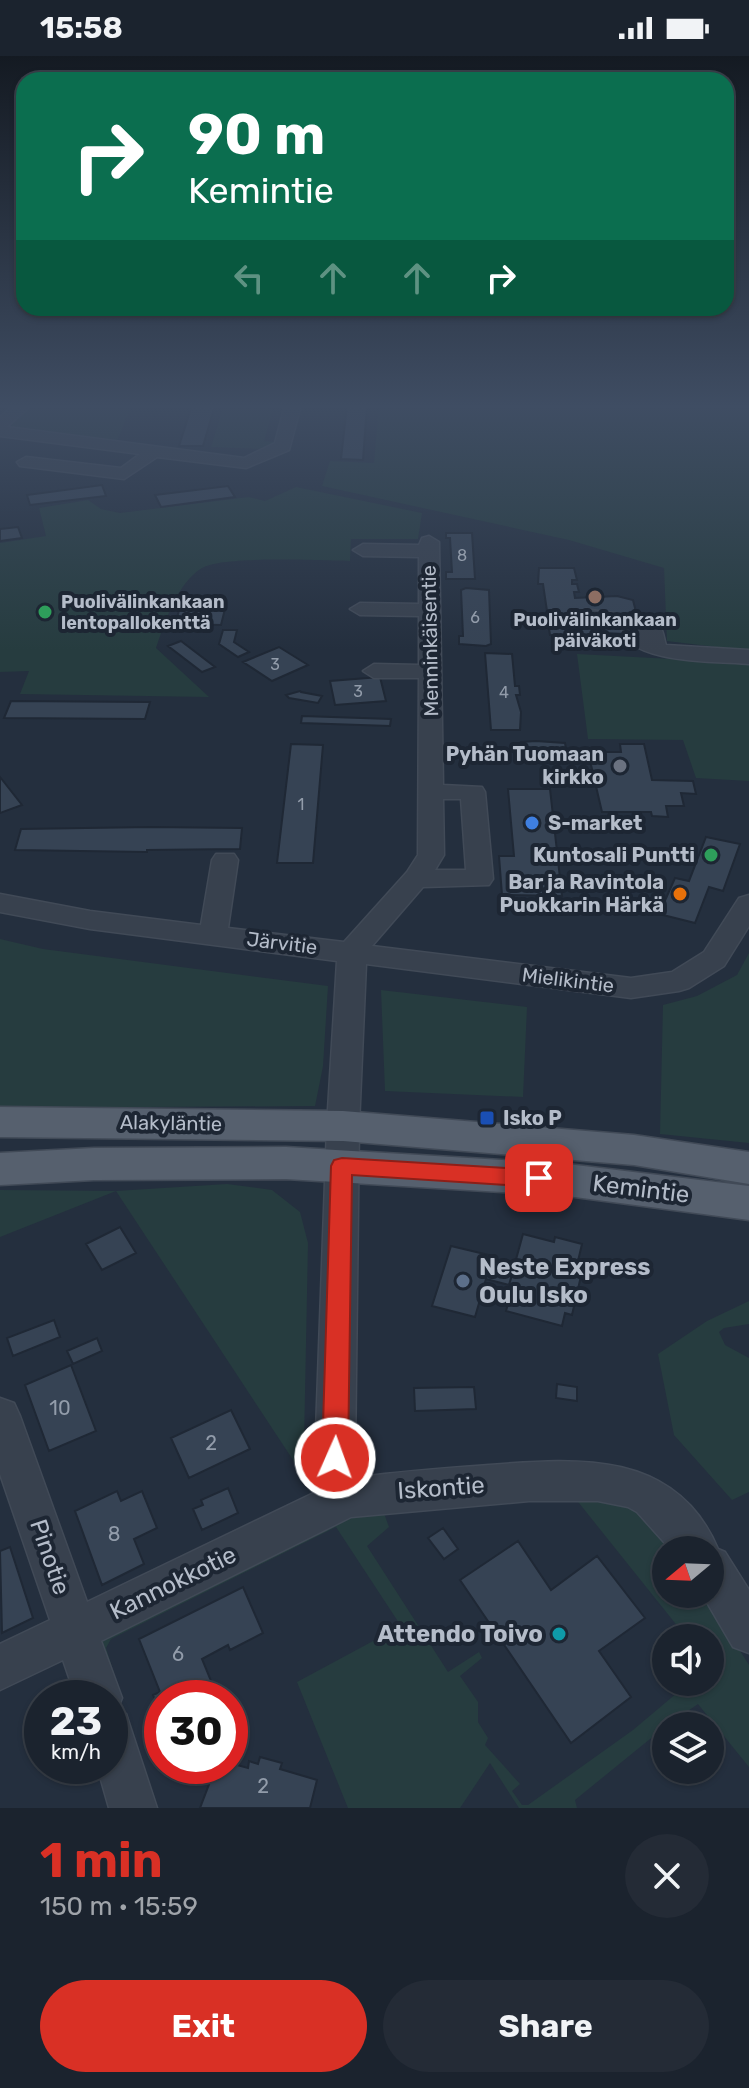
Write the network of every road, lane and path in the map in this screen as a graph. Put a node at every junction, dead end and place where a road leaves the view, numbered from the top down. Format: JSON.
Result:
{"nodes":[{"id":1,"x":364,"y":559,"type":"dead end"},
{"id":2,"x":360,"y":609,"type":"dead end"},
{"id":3,"x":430,"y":610,"type":"junction"},
{"id":4,"x":586,"y":615,"type":"dead end"},
{"id":5,"x":749,"y":657,"type":"edge"},
{"id":6,"x":374,"y":671,"type":"dead end"},
{"id":7,"x":431,"y":672,"type":"junction"},
{"id":8,"x":432,"y":792,"type":"junction"},
{"id":9,"x":225,"y":860,"type":"dead end"},
{"id":10,"x":416,"y":878,"type":"junction"},
{"id":11,"x":0,"y":903,"type":"edge"},
{"id":12,"x":749,"y":904,"type":"edge"},
{"id":13,"x":212,"y":934,"type":"junction"},
{"id":14,"x":352,"y":951,"type":"junction"},
{"id":15,"x":0,"y":1122,"type":"edge"},
{"id":16,"x":343,"y":1126,"type":"junction"},
{"id":17,"x":342,"y":1166,"type":"junction"},
{"id":18,"x":749,"y":1168,"type":"edge"},
{"id":19,"x":0,"y":1169,"type":"edge"},
{"id":20,"x":673,"y":1193,"type":"junction"},
{"id":21,"x":749,"y":1203,"type":"edge"},
{"id":22,"x":749,"y":1224,"type":"edge"},
{"id":23,"x":0,"y":1416,"type":"edge"},
{"id":24,"x":347,"y":1498,"type":"junction"},
{"id":25,"x":686,"y":1536,"type":"edge"},
{"id":26,"x":724,"y":1590,"type":"edge"},
{"id":27,"x":76,"y":1631,"type":"junction"},
{"id":28,"x":749,"y":1631,"type":"edge"},
{"id":29,"x":0,"y":1668,"type":"edge"},
{"id":30,"x":93,"y":1680,"type":"edge"},
{"id":31,"x":126,"y":1784,"type":"edge"},
{"id":32,"x":133,"y":1808,"type":"edge"}],
"edges":[{"from":1,"to":3,"type":"street","name":"Menninkäisentie"},
{"from":2,"to":3,"type":"street"},
{"from":3,"to":7,"type":"street","name":"Menninkäisentie"},
{"from":4,"to":5,"type":"street"},
{"from":6,"to":7,"type":"street"},
{"from":7,"to":8,"type":"street","name":"Menninkäisentie"},
{"from":8,"to":10,"type":"street","name":"Menninkäisentie"},
{"from":8,"to":10,"type":"street"},
{"from":9,"to":13,"type":"street"},
{"from":10,"to":14,"type":"street","name":"Menninkäisentie"},
{"from":11,"to":13,"type":"street","name":"Järvitie"},
{"from":12,"to":14,"type":"street","name":"Mielikintie"},
{"from":13,"to":14,"type":"street","name":"Järvitie"},
{"from":14,"to":16,"type":"street"},
{"from":15,"to":16,"type":"main road","name":"Alakyläntie"},
{"from":16,"to":17,"type":"street"},
{"from":16,"to":18,"type":"main road","name":"Kemintie"},
{"from":17,"to":19,"type":"main road","name":"Alakyläntie"},
{"from":17,"to":20,"type":"main road","name":"Kemintie"},
{"from":17,"to":24,"type":"street"},
{"from":20,"to":21,"type":"main road","name":"Kemintie"},
{"from":20,"to":22,"type":"main road"},
{"from":23,"to":27,"type":"street","name":"Pinotie"},
{"from":24,"to":25,"type":"street","name":"Iskontie"},
{"from":24,"to":27,"type":"street","name":"Kannokkotie"},
{"from":26,"to":28,"type":"street"},
{"from":27,"to":29,"type":"street","name":"Kannokkotie"},
{"from":27,"to":30,"type":"street","name":"Pinotie"},
{"from":31,"to":32,"type":"street"}]}
